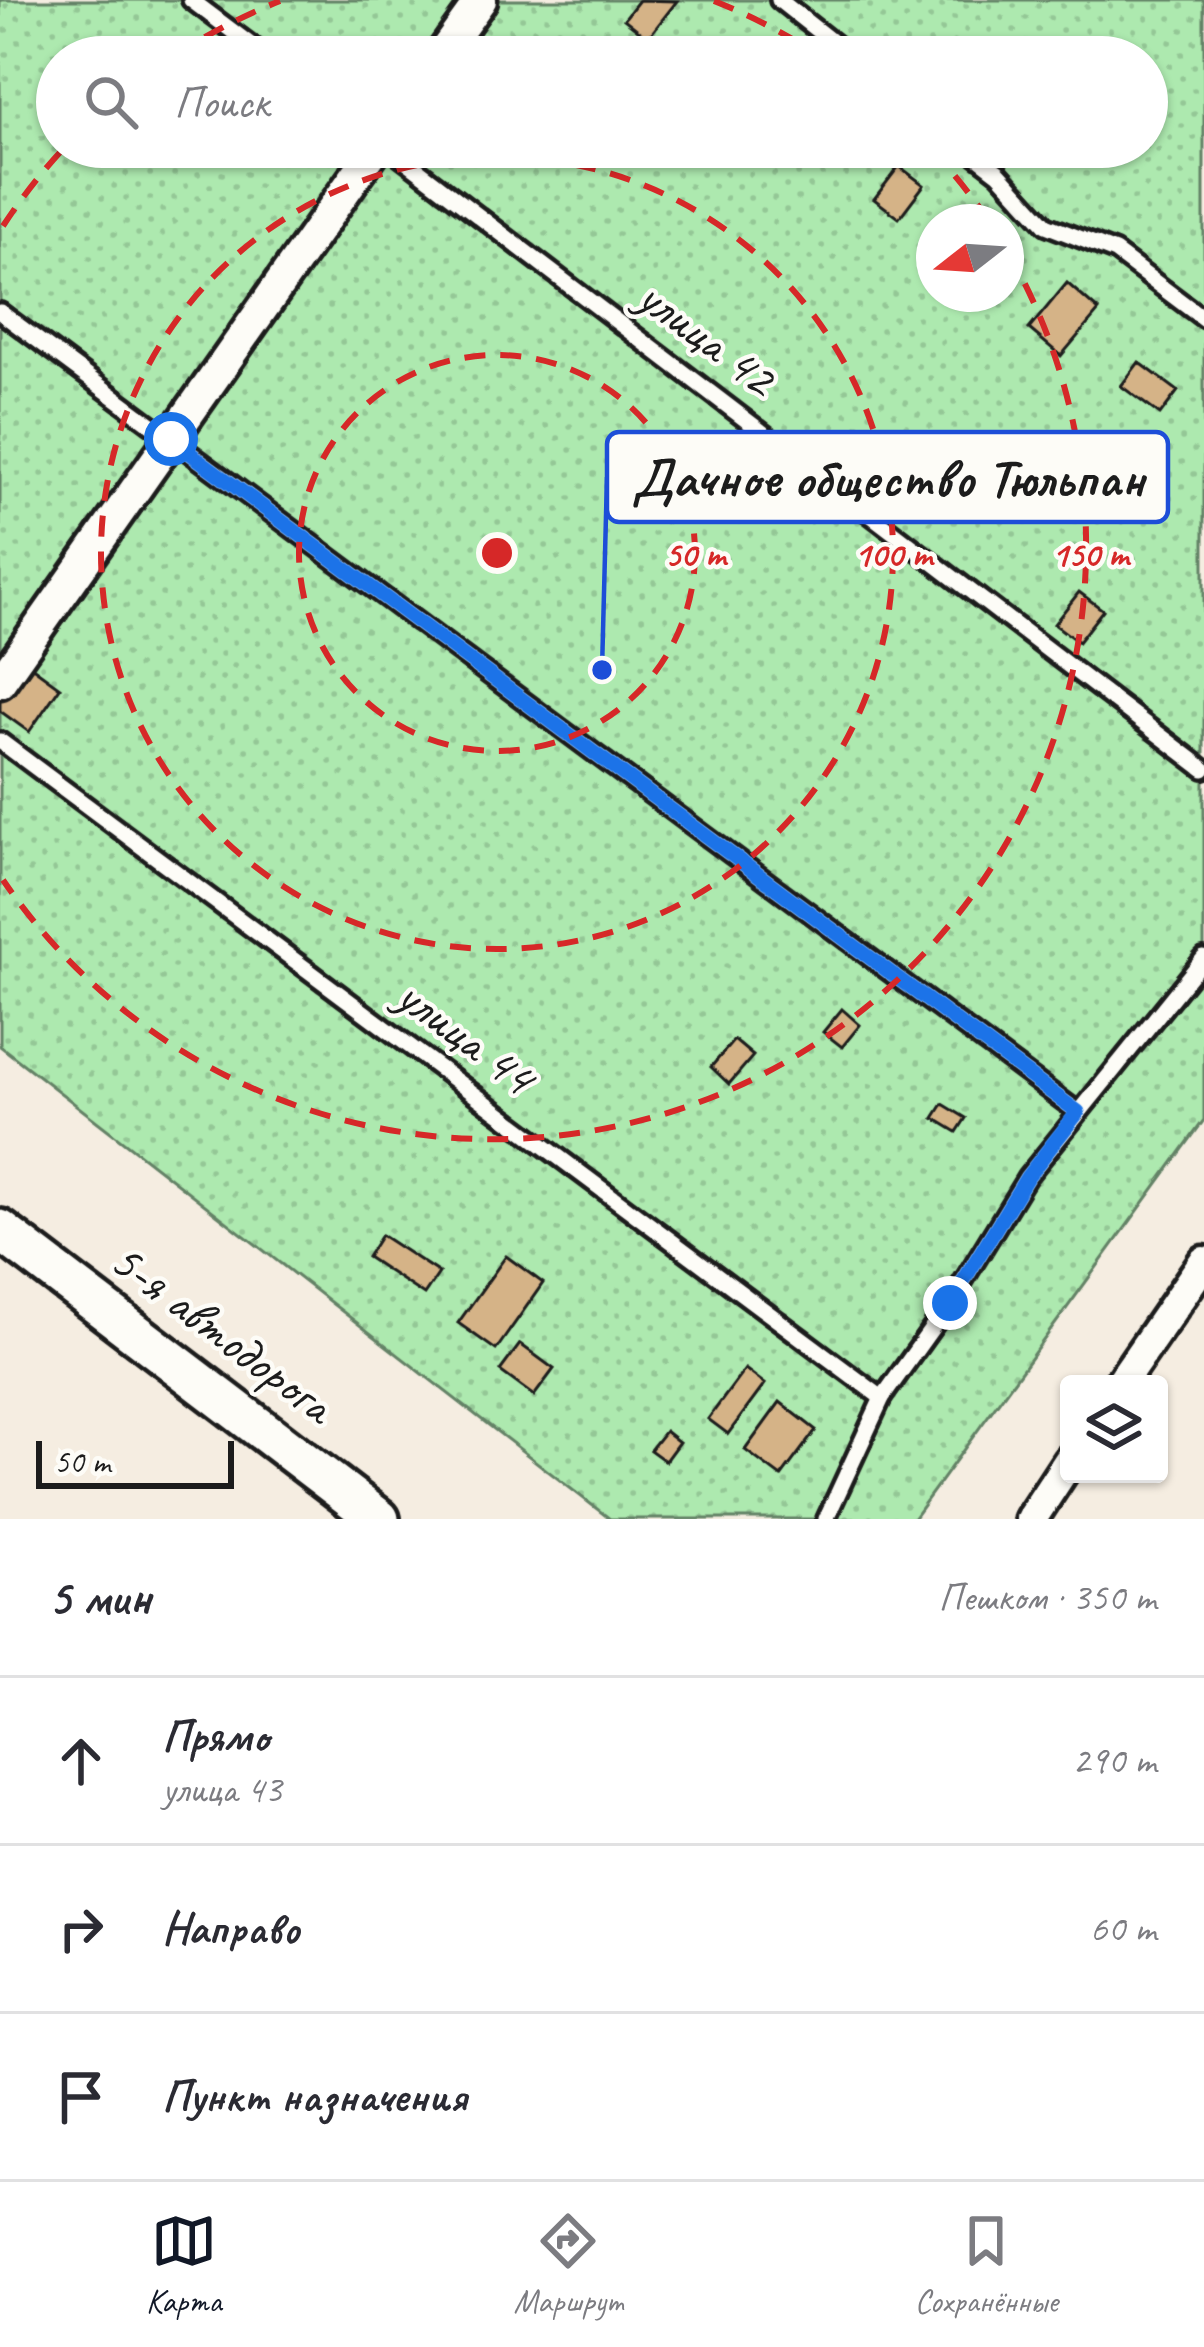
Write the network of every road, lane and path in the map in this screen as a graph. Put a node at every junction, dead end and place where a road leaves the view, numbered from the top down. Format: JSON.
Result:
{"nodes":[{"id":1,"x":191,"y":0,"type":"edge"},
{"id":2,"x":481,"y":0,"type":"edge"},
{"id":3,"x":779,"y":0,"type":"edge"},
{"id":4,"x":239,"y":36,"type":"edge"},
{"id":5,"x":455,"y":36,"type":"edge"},
{"id":6,"x":824,"y":36,"type":"edge"},
{"id":7,"x":361,"y":168,"type":"edge"},
{"id":8,"x":416,"y":168,"type":"edge"},
{"id":9,"x":992,"y":168,"type":"edge"},
{"id":10,"x":0,"y":312,"type":"edge"},
{"id":11,"x":1204,"y":319,"type":"edge"},
{"id":12,"x":171,"y":439,"type":"junction"},
{"id":13,"x":0,"y":682,"type":"edge"},
{"id":14,"x":0,"y":740,"type":"edge"},
{"id":15,"x":1204,"y":769,"type":"edge"},
{"id":16,"x":1204,"y":958,"type":"edge"},
{"id":17,"x":1078,"y":1112,"type":"junction"},
{"id":18,"x":0,"y":1230,"type":"edge"},
{"id":19,"x":1204,"y":1262,"type":"edge"},
{"id":20,"x":1126,"y":1375,"type":"edge"},
{"id":21,"x":882,"y":1398,"type":"junction"},
{"id":22,"x":1060,"y":1474,"type":"edge"},
{"id":23,"x":379,"y":1519,"type":"edge"},
{"id":24,"x":826,"y":1519,"type":"edge"},
{"id":25,"x":1030,"y":1519,"type":"edge"}],
"edges":[{"from":1,"to":4,"type":"lane"},
{"from":2,"to":5,"type":"street"},
{"from":3,"to":6,"type":"lane"},
{"from":7,"to":12,"type":"street"},
{"from":8,"to":15,"type":"lane","name":"улица 42"},
{"from":9,"to":11,"type":"lane"},
{"from":10,"to":12,"type":"lane"},
{"from":12,"to":13,"type":"street"},
{"from":12,"to":17,"type":"lane"},
{"from":14,"to":21,"type":"lane","name":"улица 44"},
{"from":16,"to":17,"type":"lane"},
{"from":17,"to":21,"type":"lane"},
{"from":18,"to":23,"type":"main road","name":"5-я автодорога"},
{"from":19,"to":20,"type":"street"},
{"from":21,"to":24,"type":"lane"},
{"from":22,"to":25,"type":"street"}]}
